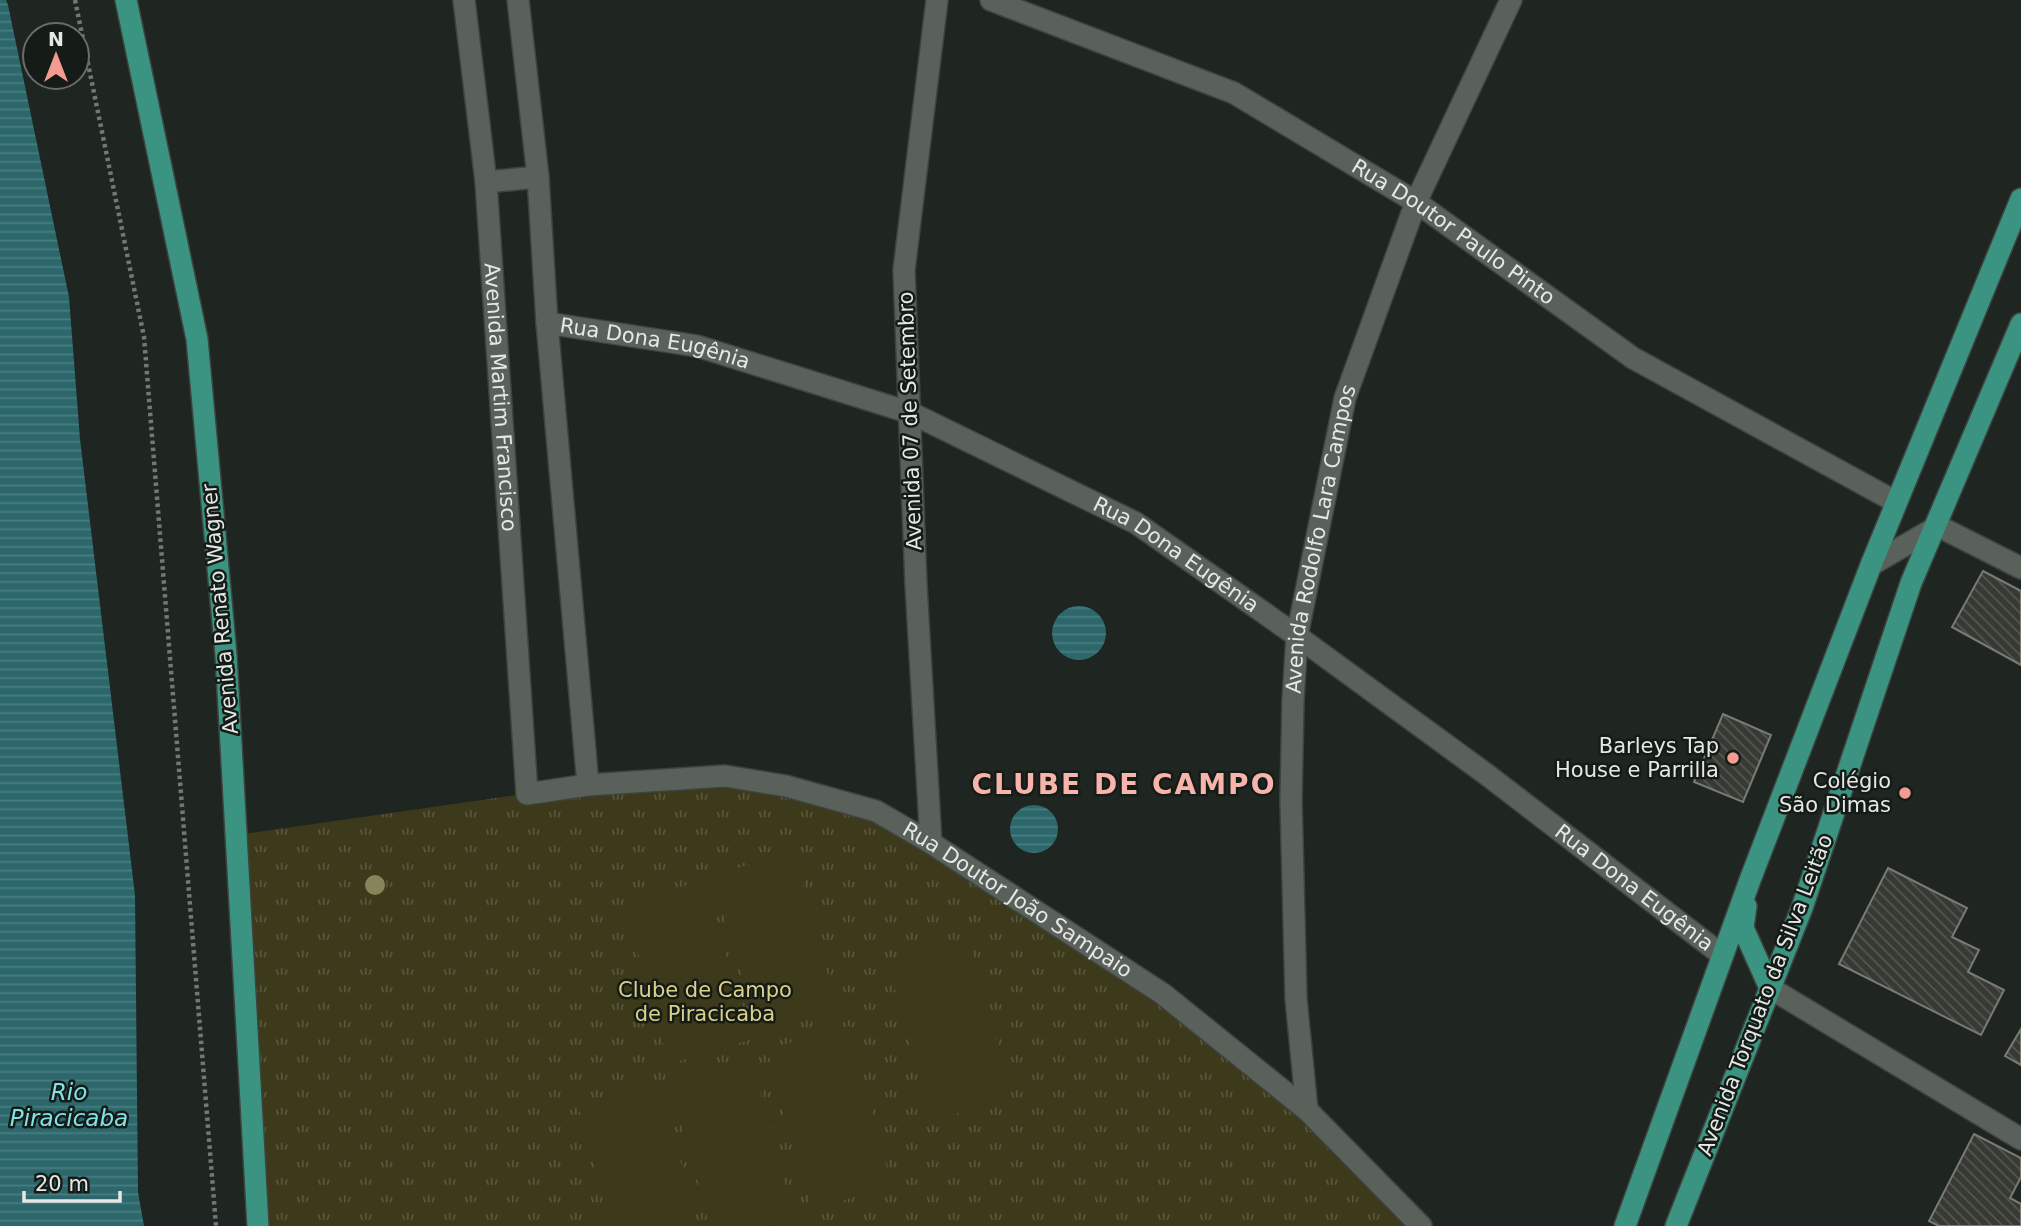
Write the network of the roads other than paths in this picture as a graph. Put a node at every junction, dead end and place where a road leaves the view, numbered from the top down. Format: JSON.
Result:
{"nodes":[{"id":1,"x":126,"y":0,"type":"edge"},
{"id":2,"x":464,"y":0,"type":"edge"},
{"id":3,"x":518,"y":0,"type":"edge"},
{"id":4,"x":937,"y":0,"type":"edge"},
{"id":5,"x":991,"y":0,"type":"edge"},
{"id":6,"x":1511,"y":0,"type":"edge"},
{"id":7,"x":538,"y":177,"type":"junction"},
{"id":8,"x":486,"y":182,"type":"junction"},
{"id":9,"x":2021,"y":200,"type":"edge"},
{"id":10,"x":1416,"y":201,"type":"junction"},
{"id":11,"x":547,"y":323,"type":"junction"},
{"id":12,"x":2021,"y":324,"type":"edge"},
{"id":13,"x":911,"y":413,"type":"junction"},
{"id":14,"x":1896,"y":502,"type":"junction"},
{"id":15,"x":1938,"y":526,"type":"junction"},
{"id":16,"x":1871,"y":565,"type":"junction"},
{"id":17,"x":2021,"y":568,"type":"edge"},
{"id":18,"x":1297,"y":636,"type":"junction"},
{"id":19,"x":588,"y":785,"type":"junction"},
{"id":20,"x":527,"y":794,"type":"joint"},
{"id":21,"x":931,"y":843,"type":"junction"},
{"id":22,"x":1750,"y":880,"type":"junction"},
{"id":23,"x":1722,"y":955,"type":"junction"},
{"id":24,"x":1769,"y":988,"type":"junction"},
{"id":25,"x":1307,"y":1110,"type":"junction"},
{"id":26,"x":2021,"y":1139,"type":"edge"},
{"id":27,"x":258,"y":1226,"type":"edge"},
{"id":28,"x":1421,"y":1226,"type":"edge"},
{"id":29,"x":1625,"y":1226,"type":"edge"},
{"id":30,"x":1676,"y":1226,"type":"edge"}],
"edges":[{"from":1,"to":27,"type":"main road","name":"Avenida Renato Wagner"},
{"from":2,"to":8,"type":"street","name":"Avenida Martim Francisco"},
{"from":3,"to":7,"type":"street"},
{"from":4,"to":13,"type":"street","name":"Avenida 07 de Setembro"},
{"from":5,"to":10,"type":"street","name":"Rua Doutor Paulo Pinto"},
{"from":6,"to":10,"type":"street","name":"Avenida Rodolfo Lara Campos"},
{"from":7,"to":8,"type":"street"},
{"from":7,"to":11,"type":"street"},
{"from":8,"to":20,"type":"street","name":"Avenida Martim Francisco"},
{"from":9,"to":14,"type":"main road"},
{"from":10,"to":14,"type":"street","name":"Rua Doutor Paulo Pinto"},
{"from":10,"to":18,"type":"street","name":"Avenida Rodolfo Lara Campos"},
{"from":11,"to":13,"type":"street","name":"Rua Dona Eugênia"},
{"from":11,"to":19,"type":"street"},
{"from":12,"to":15,"type":"main road","name":"Avenida Torquato da Silva Leitão"},
{"from":13,"to":18,"type":"street","name":"Rua Dona Eugênia"},
{"from":13,"to":21,"type":"street","name":"Avenida 07 de Setembro"},
{"from":14,"to":16,"type":"main road"},
{"from":15,"to":16,"type":"street"},
{"from":15,"to":17,"type":"street"},
{"from":15,"to":24,"type":"main road","name":"Avenida Torquato da Silva Leitão"},
{"from":16,"to":22,"type":"main road"},
{"from":18,"to":23,"type":"street","name":"Rua Dona Eugênia"},
{"from":18,"to":25,"type":"street","name":"Avenida Rodolfo Lara Campos"},
{"from":19,"to":20,"type":"street","name":"Rua Doutor João Sampaio"},
{"from":19,"to":21,"type":"street","name":"Rua Doutor João Sampaio"},
{"from":21,"to":25,"type":"street","name":"Rua Doutor João Sampaio"},
{"from":22,"to":23,"type":"main road"},
{"from":22,"to":24,"type":"main road"},
{"from":23,"to":29,"type":"main road"},
{"from":24,"to":26,"type":"street"},
{"from":24,"to":30,"type":"main road","name":"Avenida Torquato da Silva Leitão"},
{"from":25,"to":28,"type":"street","name":"Rua Doutor João Sampaio"}]}
